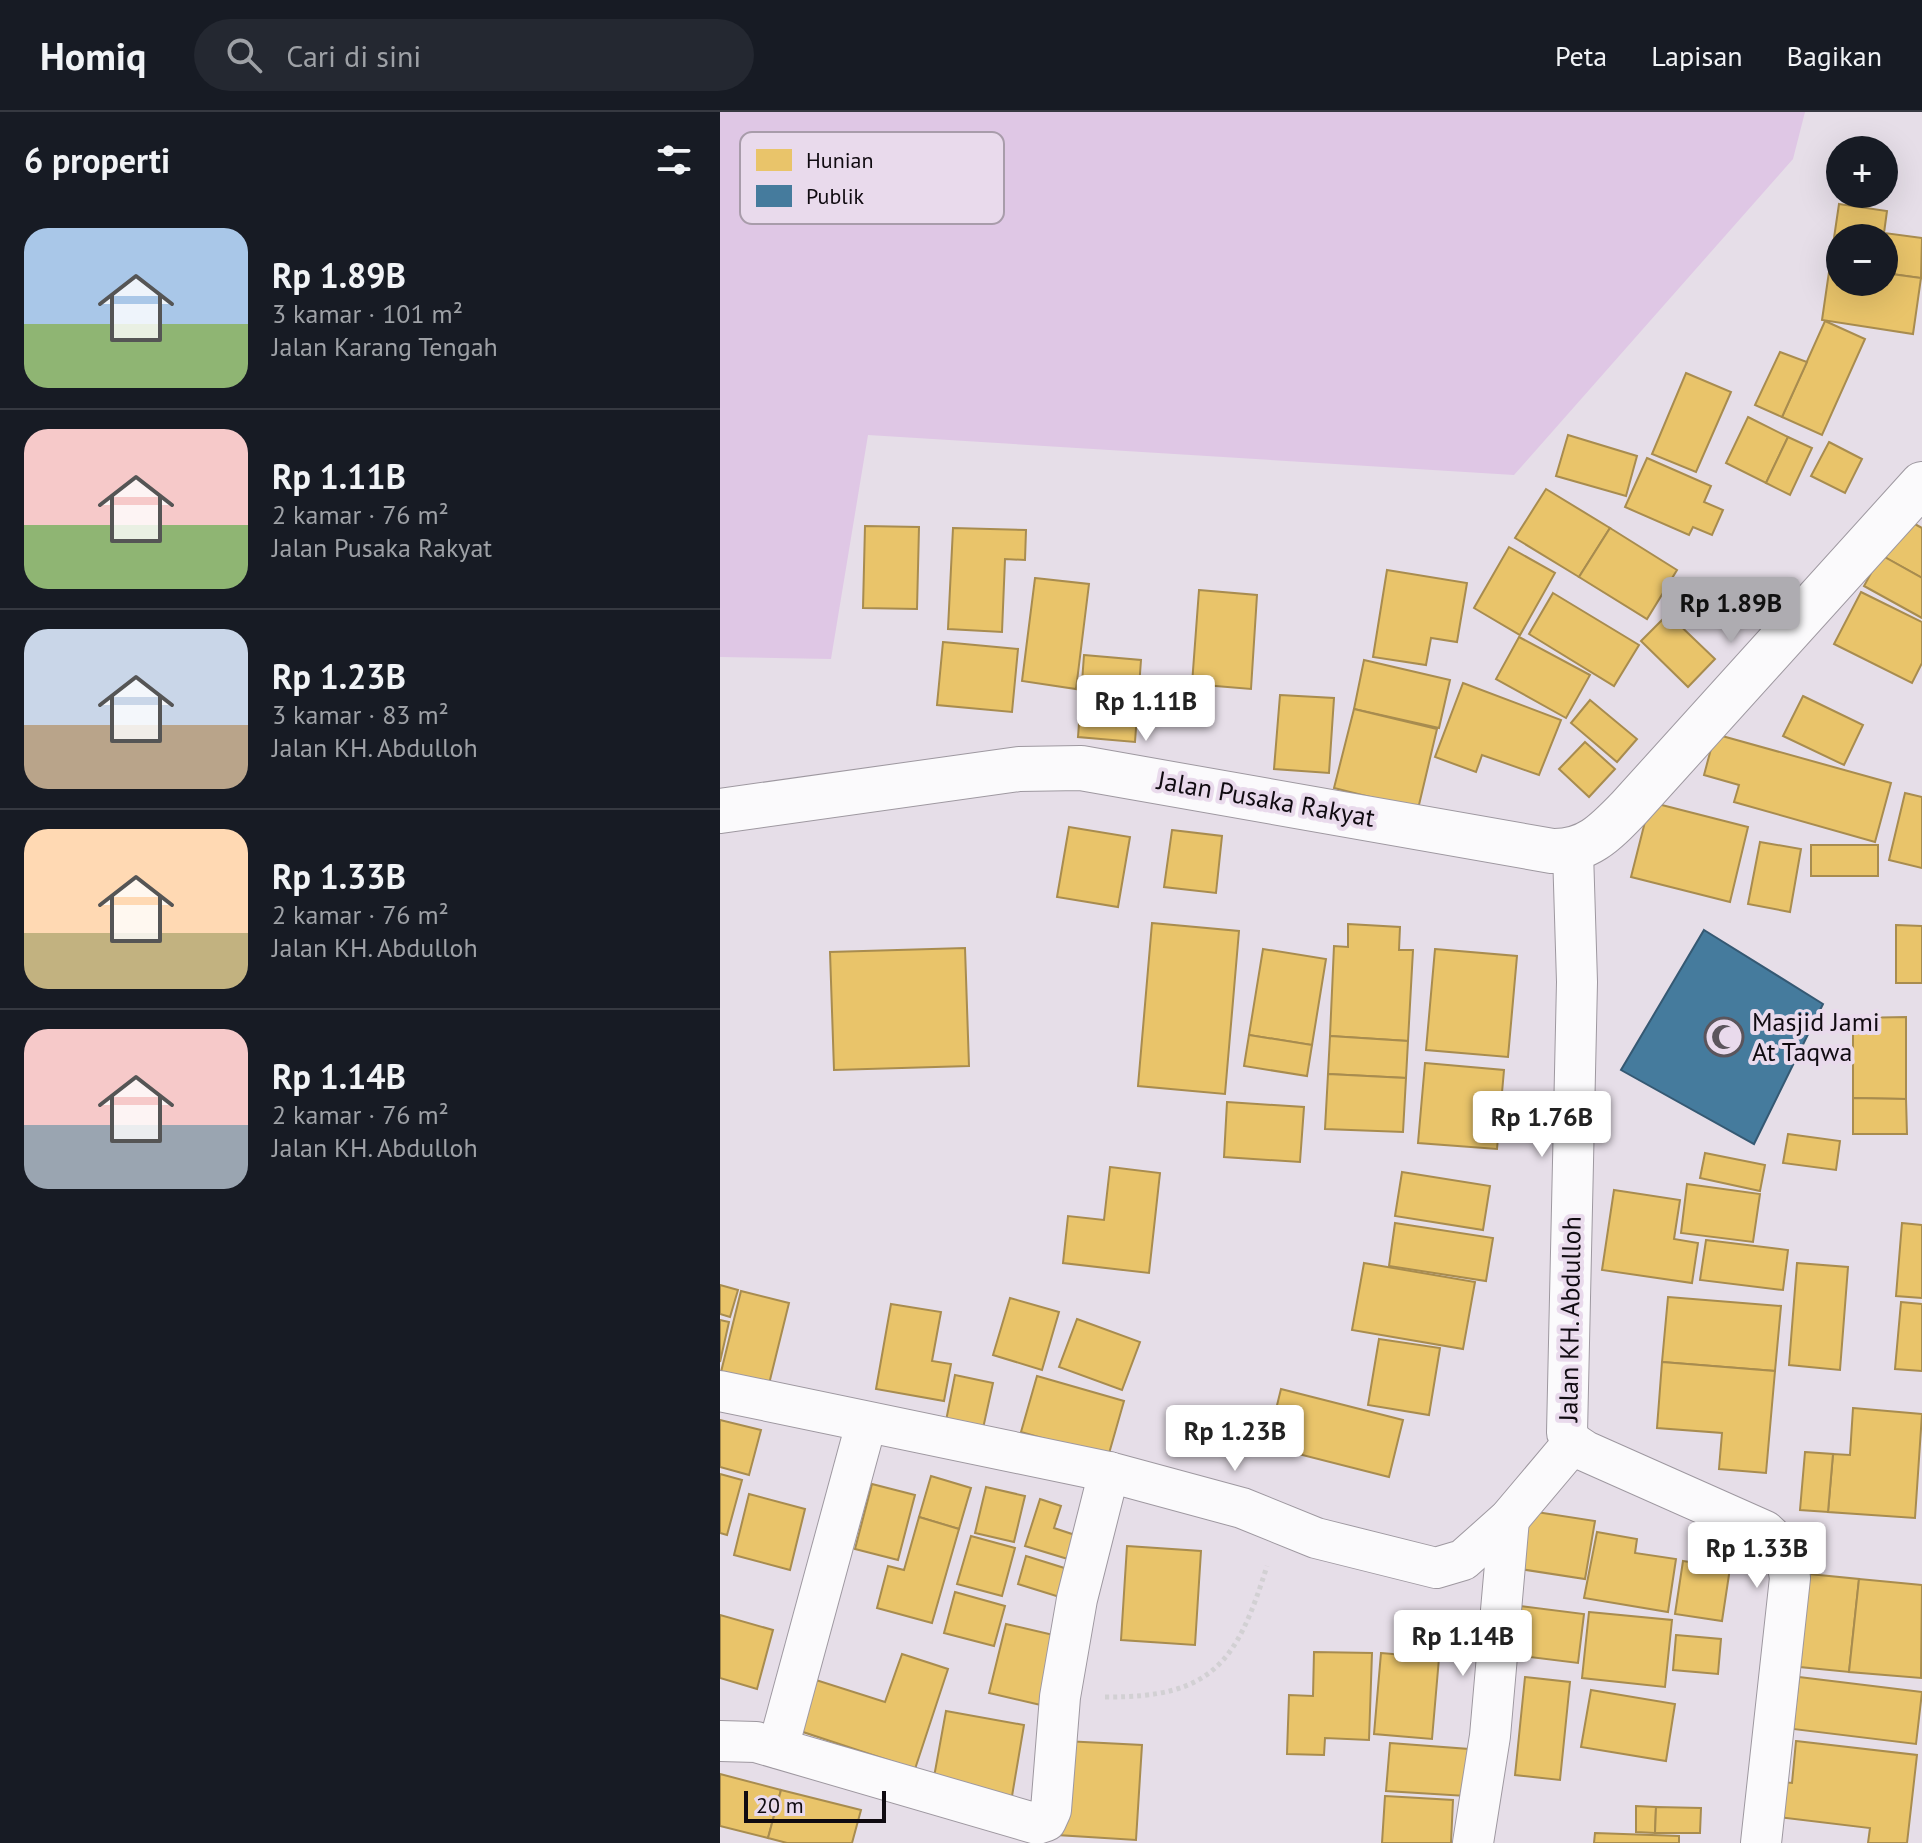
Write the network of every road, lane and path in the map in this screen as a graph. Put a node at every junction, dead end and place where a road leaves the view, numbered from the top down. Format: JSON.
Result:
{"nodes":[{"id":1,"x":1922,"y":484,"type":"edge"},
{"id":2,"x":720,"y":811,"type":"edge"},
{"id":3,"x":1573,"y":852,"type":"junction"},
{"id":4,"x":720,"y":1391,"type":"edge"},
{"id":5,"x":866,"y":1424,"type":"junction"},
{"id":6,"x":1573,"y":1443,"type":"junction"},
{"id":7,"x":1109,"y":1472,"type":"junction"},
{"id":8,"x":1509,"y":1519,"type":"junction"},
{"id":9,"x":1281,"y":1524,"type":"junction"},
{"id":10,"x":1060,"y":1697,"type":"junction"},
{"id":11,"x":720,"y":1741,"type":"edge"},
{"id":12,"x":778,"y":1748,"type":"junction"},
{"id":13,"x":1473,"y":1843,"type":"edge"},
{"id":14,"x":1761,"y":1843,"type":"edge"}],
"edges":[{"from":1,"to":3,"type":"street"},
{"from":2,"to":3,"type":"street","name":"Jalan Pusaka Rakyat"},
{"from":3,"to":6,"type":"street","name":"Jalan KH. Abdulloh"},
{"from":4,"to":5,"type":"street"},
{"from":5,"to":7,"type":"street"},
{"from":5,"to":12,"type":"street"},
{"from":6,"to":8,"type":"street"},
{"from":6,"to":14,"type":"street","name":"Jalan KH. Abdulloh"},
{"from":7,"to":9,"type":"street"},
{"from":7,"to":10,"type":"street"},
{"from":8,"to":9,"type":"street"},
{"from":8,"to":13,"type":"street"},
{"from":9,"to":10,"type":"path"},
{"from":10,"to":12,"type":"street"},
{"from":11,"to":12,"type":"street"}]}
